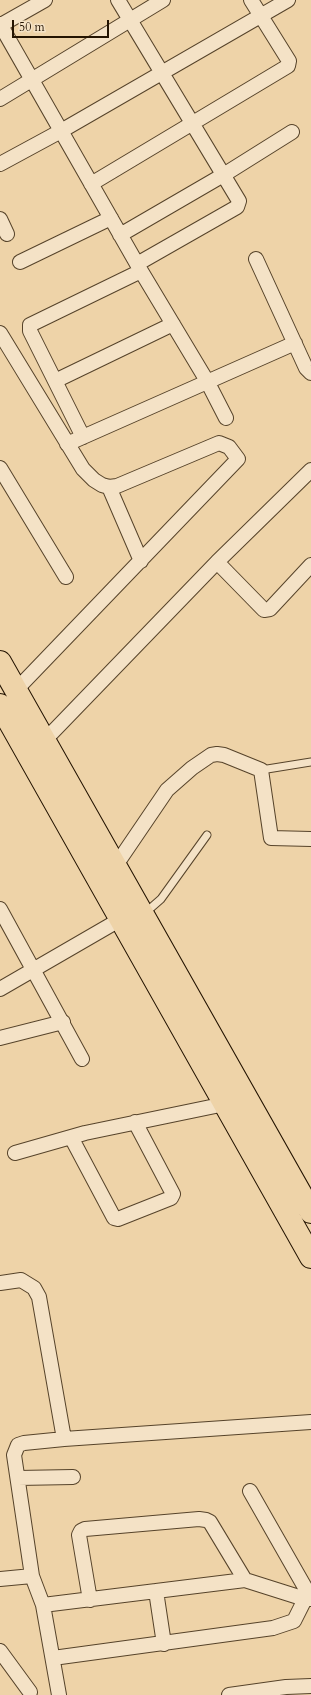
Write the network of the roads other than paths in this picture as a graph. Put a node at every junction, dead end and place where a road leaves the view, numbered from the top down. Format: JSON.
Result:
{"nodes":[{"id":1,"x":45,"y":0,"type":"edge"},
{"id":2,"x":118,"y":0,"type":"edge"},
{"id":3,"x":163,"y":0,"type":"edge"},
{"id":4,"x":251,"y":0,"type":"edge"},
{"id":5,"x":288,"y":0,"type":"edge"},
{"id":6,"x":261,"y":16,"type":"junction"},
{"id":7,"x":130,"y":21,"type":"junction"},
{"id":8,"x":0,"y":25,"type":"edge"},
{"id":9,"x":162,"y":74,"type":"junction"},
{"id":10,"x":32,"y":80,"type":"junction"},
{"id":11,"x":0,"y":99,"type":"edge"},
{"id":12,"x":192,"y":124,"type":"junction"},
{"id":13,"x":61,"y":131,"type":"junction"},
{"id":14,"x":292,"y":132,"type":"dead end"},
{"id":15,"x":0,"y":164,"type":"edge"},
{"id":16,"x":225,"y":174,"type":"junction"},
{"id":17,"x":91,"y":184,"type":"junction"},
{"id":18,"x":111,"y":218,"type":"junction"},
{"id":19,"x":0,"y":219,"type":"edge"},
{"id":20,"x":7,"y":234,"type":"dead end"},
{"id":21,"x":120,"y":235,"type":"junction"},
{"id":22,"x":256,"y":259,"type":"dead end"},
{"id":23,"x":20,"y":262,"type":"dead end"},
{"id":24,"x":139,"y":268,"type":"junction"},
{"id":25,"x":173,"y":324,"type":"junction"},
{"id":26,"x":0,"y":333,"type":"edge"},
{"id":27,"x":295,"y":343,"type":"junction"},
{"id":28,"x":5,"y":354,"type":"edge"},
{"id":29,"x":311,"y":373,"type":"edge"},
{"id":30,"x":55,"y":381,"type":"junction"},
{"id":31,"x":207,"y":381,"type":"junction"},
{"id":32,"x":226,"y":418,"type":"dead end"},
{"id":33,"x":83,"y":436,"type":"junction"},
{"id":34,"x":67,"y":444,"type":"junction"},
{"id":35,"x":0,"y":468,"type":"edge"},
{"id":36,"x":311,"y":470,"type":"edge"},
{"id":37,"x":109,"y":487,"type":"junction"},
{"id":38,"x":141,"y":561,"type":"junction"},
{"id":39,"x":217,"y":562,"type":"junction"},
{"id":40,"x":311,"y":565,"type":"edge"},
{"id":41,"x":66,"y":577,"type":"dead end"},
{"id":42,"x":0,"y":662,"type":"edge"},
{"id":43,"x":16,"y":690,"type":"junction"},
{"id":44,"x":0,"y":705,"type":"edge"},
{"id":45,"x":45,"y":740,"type":"junction"},
{"id":46,"x":311,"y":762,"type":"edge"},
{"id":47,"x":261,"y":770,"type":"junction"},
{"id":48,"x":208,"y":835,"type":"dead end"},
{"id":49,"x":311,"y":839,"type":"edge"},
{"id":50,"x":116,"y":865,"type":"junction"},
{"id":51,"x":0,"y":909,"type":"edge"},
{"id":52,"x":143,"y":914,"type":"junction"},
{"id":53,"x":121,"y":919,"type":"junction"},
{"id":54,"x":34,"y":969,"type":"junction"},
{"id":55,"x":0,"y":989,"type":"edge"},
{"id":56,"x":62,"y":1022,"type":"junction"},
{"id":57,"x":0,"y":1038,"type":"edge"},
{"id":58,"x":82,"y":1059,"type":"dead end"},
{"id":59,"x":225,"y":1104,"type":"junction"},
{"id":60,"x":135,"y":1122,"type":"junction"},
{"id":61,"x":71,"y":1137,"type":"junction"},
{"id":62,"x":15,"y":1153,"type":"dead end"},
{"id":63,"x":311,"y":1213,"type":"edge"},
{"id":64,"x":293,"y":1226,"type":"junction"},
{"id":65,"x":311,"y":1258,"type":"edge"},
{"id":66,"x":0,"y":1283,"type":"edge"},
{"id":67,"x":311,"y":1422,"type":"edge"},
{"id":68,"x":64,"y":1440,"type":"junction"},
{"id":69,"x":73,"y":1477,"type":"dead end"},
{"id":70,"x":18,"y":1478,"type":"junction"},
{"id":71,"x":250,"y":1491,"type":"dead end"},
{"id":72,"x":32,"y":1576,"type":"junction"},
{"id":73,"x":0,"y":1579,"type":"edge"},
{"id":74,"x":245,"y":1580,"type":"junction"},
{"id":75,"x":156,"y":1591,"type":"junction"},
{"id":76,"x":309,"y":1598,"type":"edge"},
{"id":77,"x":90,"y":1600,"type":"junction"},
{"id":78,"x":43,"y":1605,"type":"junction"},
{"id":79,"x":164,"y":1644,"type":"junction"},
{"id":80,"x":0,"y":1650,"type":"edge"},
{"id":81,"x":53,"y":1658,"type":"junction"},
{"id":82,"x":311,"y":1686,"type":"edge"},
{"id":83,"x":30,"y":1692,"type":"dead end"},
{"id":84,"x":275,"y":1692,"type":"edge"},
{"id":85,"x":59,"y":1695,"type":"edge"},
{"id":86,"x":229,"y":1695,"type":"edge"}],
"edges":[{"from":1,"to":8,"type":"street"},
{"from":2,"to":7,"type":"street"},
{"from":3,"to":7,"type":"street"},
{"from":4,"to":6,"type":"street"},
{"from":5,"to":6,"type":"street"},
{"from":6,"to":9,"type":"street"},
{"from":6,"to":12,"type":"street"},
{"from":7,"to":9,"type":"street"},
{"from":7,"to":10,"type":"street"},
{"from":8,"to":10,"type":"street"},
{"from":9,"to":12,"type":"street"},
{"from":9,"to":13,"type":"street"},
{"from":10,"to":11,"type":"street"},
{"from":10,"to":13,"type":"street"},
{"from":12,"to":16,"type":"street"},
{"from":12,"to":17,"type":"street"},
{"from":13,"to":15,"type":"street"},
{"from":13,"to":17,"type":"street"},
{"from":14,"to":16,"type":"street"},
{"from":16,"to":21,"type":"street"},
{"from":16,"to":24,"type":"street"},
{"from":17,"to":18,"type":"street"},
{"from":18,"to":21,"type":"street"},
{"from":18,"to":23,"type":"street"},
{"from":19,"to":20,"type":"street"},
{"from":21,"to":24,"type":"street"},
{"from":22,"to":27,"type":"street"},
{"from":24,"to":25,"type":"street"},
{"from":24,"to":30,"type":"street"},
{"from":25,"to":30,"type":"street"},
{"from":25,"to":31,"type":"street"},
{"from":26,"to":28,"type":"street"},
{"from":27,"to":29,"type":"street"},
{"from":27,"to":31,"type":"street"},
{"from":28,"to":34,"type":"street"},
{"from":30,"to":33,"type":"street"},
{"from":31,"to":32,"type":"street"},
{"from":31,"to":33,"type":"street"},
{"from":33,"to":34,"type":"street"},
{"from":34,"to":37,"type":"street"},
{"from":35,"to":41,"type":"street"},
{"from":36,"to":39,"type":"street"},
{"from":37,"to":38,"type":"street"},
{"from":37,"to":38,"type":"street"},
{"from":38,"to":43,"type":"street"},
{"from":39,"to":40,"type":"street"},
{"from":39,"to":45,"type":"street"},
{"from":42,"to":43,"type":"main road"},
{"from":43,"to":45,"type":"main road"},
{"from":44,"to":53,"type":"main road"},
{"from":45,"to":50,"type":"main road"},
{"from":46,"to":47,"type":"lane"},
{"from":47,"to":49,"type":"street"},
{"from":47,"to":50,"type":"street"},
{"from":48,"to":52,"type":"lane"},
{"from":50,"to":52,"type":"main road"},
{"from":51,"to":54,"type":"street"},
{"from":52,"to":63,"type":"main road"},
{"from":53,"to":54,"type":"street"},
{"from":53,"to":59,"type":"main road"},
{"from":54,"to":55,"type":"street"},
{"from":54,"to":56,"type":"street"},
{"from":56,"to":57,"type":"street"},
{"from":56,"to":58,"type":"street"},
{"from":59,"to":60,"type":"street"},
{"from":59,"to":64,"type":"main road"},
{"from":60,"to":61,"type":"street"},
{"from":60,"to":61,"type":"street"},
{"from":61,"to":62,"type":"street"},
{"from":63,"to":64,"type":"street"},
{"from":64,"to":65,"type":"main road"},
{"from":66,"to":68,"type":"street"},
{"from":67,"to":68,"type":"street"},
{"from":68,"to":70,"type":"street"},
{"from":69,"to":70,"type":"street"},
{"from":70,"to":72,"type":"street"},
{"from":71,"to":76,"type":"street"},
{"from":72,"to":73,"type":"street"},
{"from":72,"to":78,"type":"street"},
{"from":74,"to":75,"type":"street"},
{"from":74,"to":76,"type":"street"},
{"from":74,"to":77,"type":"street"},
{"from":75,"to":77,"type":"street"},
{"from":75,"to":79,"type":"street"},
{"from":76,"to":79,"type":"street"},
{"from":77,"to":78,"type":"street"},
{"from":78,"to":81,"type":"street"},
{"from":79,"to":81,"type":"street"},
{"from":80,"to":83,"type":"street"},
{"from":81,"to":85,"type":"street"},
{"from":82,"to":84,"type":"street"},
{"from":84,"to":86,"type":"street"}]}
